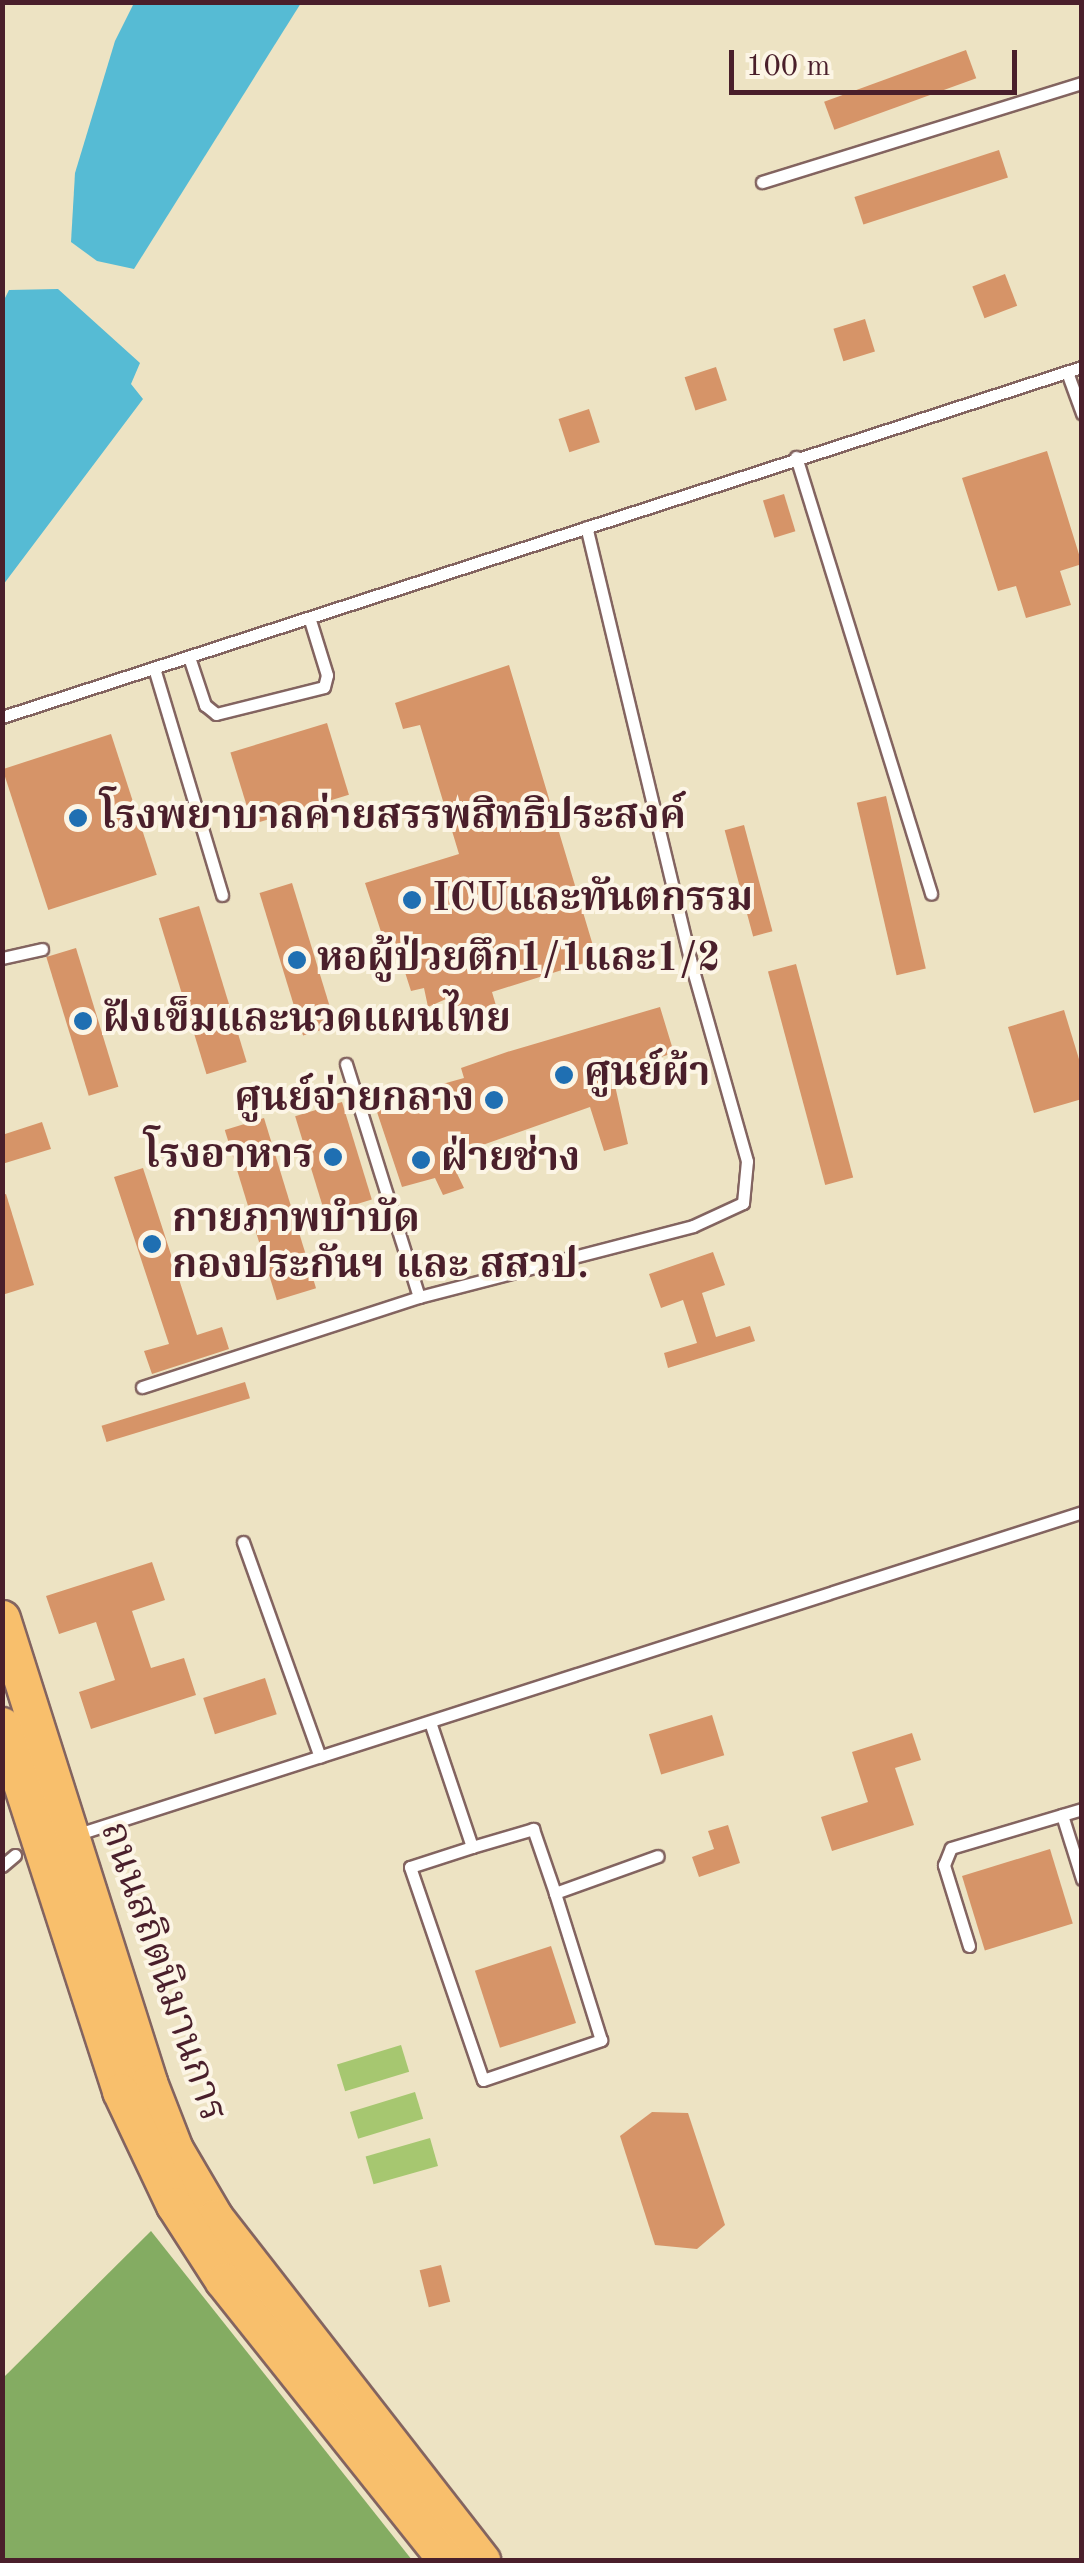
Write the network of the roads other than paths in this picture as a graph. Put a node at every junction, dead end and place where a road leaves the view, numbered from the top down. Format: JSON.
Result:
{"nodes":[{"id":1,"x":1082,"y":83,"type":"edge"},
{"id":2,"x":762,"y":182,"type":"dead end"},
{"id":3,"x":1082,"y":367,"type":"edge"},
{"id":4,"x":1067,"y":372,"type":"junction"},
{"id":5,"x":1082,"y":412,"type":"edge"},
{"id":6,"x":796,"y":457,"type":"junction"},
{"id":7,"x":586,"y":528,"type":"junction"},
{"id":8,"x":310,"y":620,"type":"junction"},
{"id":9,"x":188,"y":656,"type":"junction"},
{"id":10,"x":154,"y":668,"type":"junction"},
{"id":11,"x":2,"y":716,"type":"edge"},
{"id":12,"x":931,"y":894,"type":"dead end"},
{"id":13,"x":222,"y":895,"type":"dead end"},
{"id":14,"x":42,"y":949,"type":"dead end"},
{"id":15,"x":2,"y":958,"type":"edge"},
{"id":16,"x":346,"y":1064,"type":"dead end"},
{"id":17,"x":419,"y":1297,"type":"junction"},
{"id":18,"x":142,"y":1387,"type":"dead end"},
{"id":19,"x":1082,"y":1512,"type":"edge"},
{"id":20,"x":243,"y":1542,"type":"dead end"},
{"id":21,"x":2,"y":1618,"type":"edge"},
{"id":22,"x":430,"y":1722,"type":"junction"},
{"id":23,"x":2,"y":1725,"type":"edge"},
{"id":24,"x":320,"y":1757,"type":"junction"},
{"id":25,"x":1082,"y":1809,"type":"edge"},
{"id":26,"x":1062,"y":1815,"type":"junction"},
{"id":27,"x":42,"y":1846,"type":"junction"},
{"id":28,"x":472,"y":1847,"type":"junction"},
{"id":29,"x":658,"y":1856,"type":"dead end"},
{"id":30,"x":2,"y":1866,"type":"edge"},
{"id":31,"x":1082,"y":1879,"type":"edge"},
{"id":32,"x":554,"y":1893,"type":"junction"},
{"id":33,"x":970,"y":1946,"type":"dead end"},
{"id":34,"x":446,"y":2560,"type":"edge"},
{"id":35,"x":482,"y":2560,"type":"edge"}],
"edges":[{"from":1,"to":2,"type":"lane"},
{"from":3,"to":4,"type":"lane"},
{"from":4,"to":5,"type":"lane"},
{"from":4,"to":6,"type":"lane"},
{"from":6,"to":7,"type":"lane"},
{"from":6,"to":12,"type":"lane"},
{"from":7,"to":8,"type":"lane"},
{"from":7,"to":17,"type":"lane"},
{"from":8,"to":9,"type":"lane"},
{"from":8,"to":9,"type":"lane"},
{"from":9,"to":10,"type":"lane"},
{"from":10,"to":11,"type":"lane"},
{"from":10,"to":13,"type":"lane"},
{"from":14,"to":15,"type":"lane"},
{"from":16,"to":17,"type":"lane"},
{"from":17,"to":18,"type":"lane"},
{"from":19,"to":22,"type":"lane"},
{"from":20,"to":24,"type":"lane"},
{"from":21,"to":27,"type":"main road","name":"ถนนสถิตนิมานการ"},
{"from":22,"to":24,"type":"lane"},
{"from":22,"to":28,"type":"lane"},
{"from":23,"to":27,"type":"main road","name":"ถนนสถิตนิมานการ"},
{"from":24,"to":27,"type":"lane"},
{"from":25,"to":26,"type":"lane"},
{"from":26,"to":31,"type":"lane"},
{"from":26,"to":33,"type":"lane"},
{"from":27,"to":30,"type":"lane"},
{"from":27,"to":34,"type":"main road","name":"ถนนสถิตนิมานการ"},
{"from":27,"to":35,"type":"main road","name":"ถนนสถิตนิมานการ"},
{"from":28,"to":32,"type":"lane"},
{"from":28,"to":32,"type":"lane"},
{"from":29,"to":32,"type":"lane"}]}
